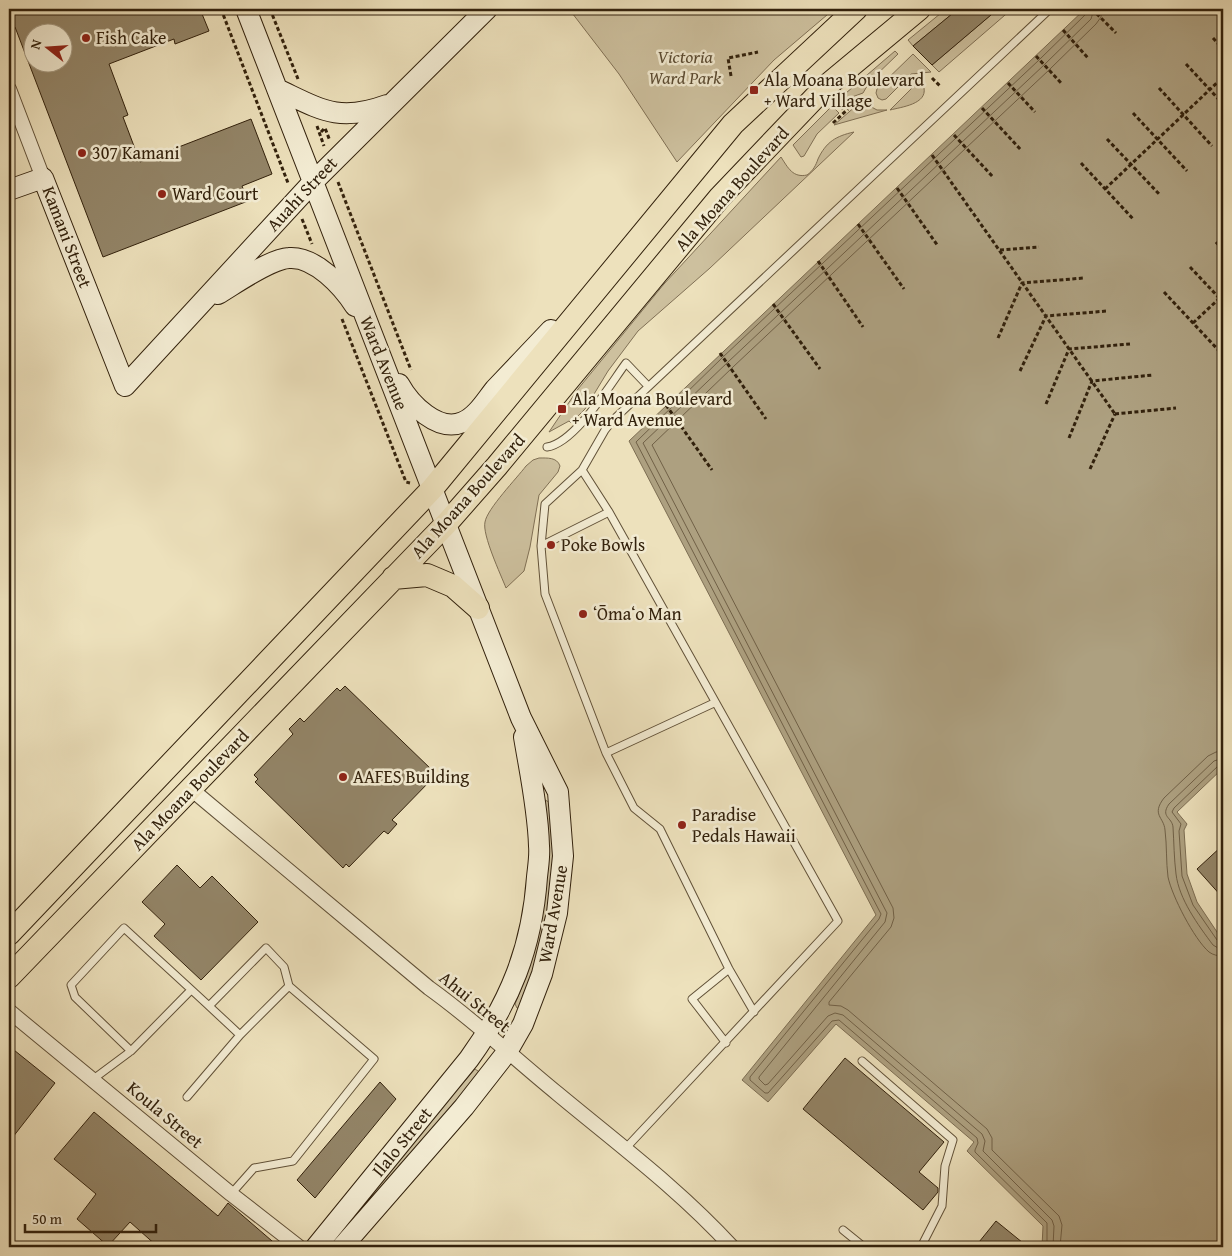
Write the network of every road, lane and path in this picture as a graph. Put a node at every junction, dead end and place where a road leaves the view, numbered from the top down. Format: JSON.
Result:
{"nodes":[{"id":1,"x":246,"y":9,"type":"edge"},
{"id":2,"x":270,"y":9,"type":"edge"},
{"id":3,"x":487,"y":9,"type":"edge"},
{"id":4,"x":856,"y":9,"type":"edge"},
{"id":5,"x":919,"y":9,"type":"edge"},
{"id":6,"x":1050,"y":9,"type":"edge"},
{"id":7,"x":1092,"y":9,"type":"edge"},
{"id":8,"x":1063,"y":30,"type":"dead end"},
{"id":9,"x":1116,"y":33,"type":"dead end"},
{"id":10,"x":1213,"y":38,"type":"dead end"},
{"id":11,"x":1223,"y":49,"type":"edge"},
{"id":12,"x":758,"y":52,"type":"dead end"},
{"id":13,"x":1036,"y":56,"type":"dead end"},
{"id":14,"x":1088,"y":58,"type":"dead end"},
{"id":15,"x":1186,"y":64,"type":"dead end"},
{"id":16,"x":731,"y":76,"type":"dead end"},
{"id":17,"x":1223,"y":77,"type":"edge"},
{"id":18,"x":932,"y":78,"type":"dead end"},
{"id":19,"x":1008,"y":83,"type":"dead end"},
{"id":20,"x":1062,"y":84,"type":"dead end"},
{"id":21,"x":941,"y":87,"type":"dead end"},
{"id":22,"x":1159,"y":88,"type":"dead end"},
{"id":23,"x":9,"y":89,"type":"edge"},
{"id":24,"x":277,"y":89,"type":"junction"},
{"id":25,"x":1210,"y":90,"type":"junction"},
{"id":26,"x":308,"y":103,"type":"junction"},
{"id":27,"x":391,"y":103,"type":"junction"},
{"id":28,"x":1223,"y":104,"type":"edge"},
{"id":29,"x":982,"y":108,"type":"dead end"},
{"id":30,"x":841,"y":109,"type":"dead end"},
{"id":31,"x":1035,"y":112,"type":"dead end"},
{"id":32,"x":1133,"y":114,"type":"dead end"},
{"id":33,"x":1183,"y":114,"type":"junction"},
{"id":34,"x":833,"y":123,"type":"dead end"},
{"id":35,"x":321,"y":132,"type":"dead end"},
{"id":36,"x":954,"y":134,"type":"dead end"},
{"id":37,"x":1106,"y":139,"type":"dead end"},
{"id":38,"x":1157,"y":139,"type":"junction"},
{"id":39,"x":1212,"y":146,"type":"dead end"},
{"id":40,"x":1021,"y":150,"type":"dead end"},
{"id":41,"x":331,"y":153,"type":"junction"},
{"id":42,"x":932,"y":155,"type":"dead end"},
{"id":43,"x":1080,"y":163,"type":"dead end"},
{"id":44,"x":1130,"y":164,"type":"junction"},
{"id":45,"x":1187,"y":171,"type":"dead end"},
{"id":46,"x":992,"y":177,"type":"dead end"},
{"id":47,"x":44,"y":178,"type":"junction"},
{"id":48,"x":313,"y":182,"type":"junction"},
{"id":49,"x":896,"y":188,"type":"dead end"},
{"id":50,"x":1105,"y":189,"type":"junction"},
{"id":51,"x":9,"y":190,"type":"edge"},
{"id":52,"x":1160,"y":196,"type":"dead end"},
{"id":53,"x":1134,"y":220,"type":"dead end"},
{"id":54,"x":858,"y":224,"type":"dead end"},
{"id":55,"x":1216,"y":242,"type":"dead end"},
{"id":56,"x":938,"y":246,"type":"dead end"},
{"id":57,"x":1039,"y":247,"type":"dead end"},
{"id":58,"x":999,"y":250,"type":"junction"},
{"id":59,"x":1223,"y":250,"type":"edge"},
{"id":60,"x":621,"y":259,"type":"junction"},
{"id":61,"x":818,"y":261,"type":"dead end"},
{"id":62,"x":1190,"y":267,"type":"dead end"},
{"id":63,"x":1084,"y":278,"type":"dead end"},
{"id":64,"x":1022,"y":283,"type":"junction"},
{"id":65,"x":904,"y":289,"type":"dead end"},
{"id":66,"x":1164,"y":292,"type":"dead end"},
{"id":67,"x":1223,"y":295,"type":"edge"},
{"id":68,"x":1220,"y":298,"type":"junction"},
{"id":69,"x":1223,"y":302,"type":"edge"},
{"id":70,"x":773,"y":304,"type":"dead end"},
{"id":71,"x":199,"y":305,"type":"junction"},
{"id":72,"x":1107,"y":311,"type":"dead end"},
{"id":73,"x":1046,"y":316,"type":"junction"},
{"id":74,"x":1193,"y":323,"type":"junction"},
{"id":75,"x":864,"y":327,"type":"dead end"},
{"id":76,"x":998,"y":338,"type":"dead end"},
{"id":77,"x":376,"y":343,"type":"junction"},
{"id":78,"x":1130,"y":344,"type":"dead end"},
{"id":79,"x":1069,"y":348,"type":"junction"},
{"id":80,"x":720,"y":353,"type":"dead end"},
{"id":81,"x":1223,"y":355,"type":"edge"},
{"id":82,"x":820,"y":369,"type":"dead end"},
{"id":83,"x":412,"y":371,"type":"dead end"},
{"id":84,"x":1020,"y":371,"type":"dead end"},
{"id":85,"x":1153,"y":375,"type":"dead end"},
{"id":86,"x":1092,"y":381,"type":"junction"},
{"id":87,"x":125,"y":386,"type":"joint"},
{"id":88,"x":648,"y":386,"type":"junction"},
{"id":89,"x":1046,"y":404,"type":"dead end"},
{"id":90,"x":666,"y":405,"type":"dead end"},
{"id":91,"x":1176,"y":408,"type":"dead end"},
{"id":92,"x":1115,"y":414,"type":"junction"},
{"id":93,"x":766,"y":419,"type":"dead end"},
{"id":94,"x":1069,"y":438,"type":"dead end"},
{"id":95,"x":547,"y":447,"type":"dead end"},
{"id":96,"x":1090,"y":469,"type":"dead end"},
{"id":97,"x":582,"y":470,"type":"junction"},
{"id":98,"x":712,"y":470,"type":"dead end"},
{"id":99,"x":432,"y":489,"type":"junction"},
{"id":100,"x":609,"y":512,"type":"junction"},
{"id":101,"x":446,"y":524,"type":"junction"},
{"id":102,"x":541,"y":546,"type":"junction"},
{"id":103,"x":393,"y":578,"type":"junction"},
{"id":104,"x":478,"y":608,"type":"junction"},
{"id":105,"x":714,"y":703,"type":"junction"},
{"id":106,"x":521,"y":718,"type":"junction"},
{"id":107,"x":606,"y":753,"type":"junction"},
{"id":108,"x":191,"y":789,"type":"junction"},
{"id":109,"x":9,"y":934,"type":"edge"},
{"id":110,"x":729,"y":969,"type":"junction"},
{"id":111,"x":9,"y":977,"type":"edge"},
{"id":112,"x":289,"y":986,"type":"junction"},
{"id":113,"x":191,"y":990,"type":"junction"},
{"id":114,"x":209,"y":1006,"type":"junction"},
{"id":115,"x":9,"y":1011,"type":"edge"},
{"id":116,"x":754,"y":1012,"type":"junction"},
{"id":117,"x":240,"y":1035,"type":"junction"},
{"id":118,"x":486,"y":1035,"type":"junction"},
{"id":119,"x":726,"y":1043,"type":"junction"},
{"id":120,"x":131,"y":1051,"type":"junction"},
{"id":121,"x":507,"y":1052,"type":"junction"},
{"id":122,"x":862,"y":1061,"type":"dead end"},
{"id":123,"x":92,"y":1080,"type":"junction"},
{"id":124,"x":187,"y":1098,"type":"dead end"},
{"id":125,"x":625,"y":1149,"type":"junction"},
{"id":126,"x":231,"y":1194,"type":"junction"},
{"id":127,"x":843,"y":1230,"type":"dead end"},
{"id":128,"x":299,"y":1247,"type":"edge"},
{"id":129,"x":316,"y":1247,"type":"edge"},
{"id":130,"x":342,"y":1247,"type":"edge"},
{"id":131,"x":732,"y":1247,"type":"edge"},
{"id":132,"x":864,"y":1247,"type":"edge"},
{"id":133,"x":921,"y":1247,"type":"edge"}],
"edges":[{"from":1,"to":24,"type":"street","name":"Ward Avenue"},
{"from":2,"to":26,"type":"path"},
{"from":3,"to":27,"type":"street","name":"Auahi Street"},
{"from":4,"to":60,"type":"main road","name":"Ala Moana Boulevard"},
{"from":5,"to":101,"type":"main road","name":"Ala Moana Boulevard"},
{"from":6,"to":88,"type":"lane"},
{"from":7,"to":9,"type":"path"},
{"from":8,"to":14,"type":"path"},
{"from":10,"to":11,"type":"path"},
{"from":12,"to":16,"type":"path"},
{"from":13,"to":20,"type":"path"},
{"from":15,"to":25,"type":"path"},
{"from":17,"to":25,"type":"path"},
{"from":18,"to":21,"type":"path"},
{"from":19,"to":31,"type":"path"},
{"from":22,"to":33,"type":"path"},
{"from":23,"to":47,"type":"street","name":"Kamani Street"},
{"from":24,"to":26,"type":"street"},
{"from":24,"to":48,"type":"street","name":"Ward Avenue"},
{"from":25,"to":28,"type":"path"},
{"from":25,"to":33,"type":"path"},
{"from":26,"to":27,"type":"street"},
{"from":26,"to":41,"type":"path"},
{"from":27,"to":41,"type":"street","name":"Auahi Street"},
{"from":29,"to":40,"type":"path"},
{"from":30,"to":34,"type":"path"},
{"from":32,"to":38,"type":"path"},
{"from":33,"to":38,"type":"path"},
{"from":33,"to":39,"type":"path"},
{"from":35,"to":41,"type":"path"},
{"from":36,"to":46,"type":"path"},
{"from":37,"to":44,"type":"path"},
{"from":38,"to":44,"type":"path"},
{"from":38,"to":45,"type":"path"},
{"from":41,"to":48,"type":"street","name":"Auahi Street"},
{"from":41,"to":83,"type":"path"},
{"from":42,"to":58,"type":"path"},
{"from":43,"to":50,"type":"path"},
{"from":44,"to":50,"type":"path"},
{"from":44,"to":52,"type":"path"},
{"from":47,"to":51,"type":"street"},
{"from":47,"to":87,"type":"street","name":"Kamani Street"},
{"from":48,"to":71,"type":"street","name":"Auahi Street"},
{"from":48,"to":77,"type":"street","name":"Ward Avenue"},
{"from":49,"to":56,"type":"path"},
{"from":50,"to":53,"type":"path"},
{"from":54,"to":65,"type":"path"},
{"from":55,"to":59,"type":"path"},
{"from":57,"to":58,"type":"path"},
{"from":58,"to":64,"type":"path"},
{"from":60,"to":77,"type":"street"},
{"from":60,"to":99,"type":"main road","name":"Ala Moana Boulevard"},
{"from":61,"to":75,"type":"path"},
{"from":62,"to":68,"type":"path"},
{"from":63,"to":64,"type":"path"},
{"from":64,"to":73,"type":"path"},
{"from":64,"to":76,"type":"path"},
{"from":66,"to":74,"type":"path"},
{"from":67,"to":68,"type":"path"},
{"from":68,"to":69,"type":"path"},
{"from":68,"to":74,"type":"path"},
{"from":70,"to":82,"type":"path"},
{"from":71,"to":77,"type":"street"},
{"from":71,"to":87,"type":"street","name":"Auahi Street"},
{"from":72,"to":73,"type":"path"},
{"from":73,"to":79,"type":"path"},
{"from":73,"to":84,"type":"path"},
{"from":74,"to":81,"type":"path"},
{"from":77,"to":99,"type":"street","name":"Ward Avenue"},
{"from":78,"to":79,"type":"path"},
{"from":79,"to":86,"type":"path"},
{"from":79,"to":89,"type":"path"},
{"from":80,"to":93,"type":"path"},
{"from":85,"to":86,"type":"path"},
{"from":86,"to":92,"type":"path"},
{"from":86,"to":94,"type":"path"},
{"from":88,"to":95,"type":"lane"},
{"from":88,"to":97,"type":"lane"},
{"from":90,"to":98,"type":"path"},
{"from":91,"to":92,"type":"path"},
{"from":92,"to":96,"type":"path"},
{"from":97,"to":100,"type":"lane"},
{"from":97,"to":102,"type":"lane"},
{"from":99,"to":101,"type":"street","name":"Ward Avenue"},
{"from":99,"to":109,"type":"main road","name":"Ala Moana Boulevard"},
{"from":100,"to":102,"type":"lane"},
{"from":100,"to":105,"type":"lane"},
{"from":101,"to":103,"type":"main road","name":"Ala Moana Boulevard"},
{"from":101,"to":104,"type":"street","name":"Ward Avenue"},
{"from":102,"to":107,"type":"lane"},
{"from":103,"to":104,"type":"main road"},
{"from":103,"to":108,"type":"main road","name":"Ala Moana Boulevard"},
{"from":104,"to":106,"type":"street","name":"Ward Avenue"},
{"from":105,"to":107,"type":"lane"},
{"from":105,"to":116,"type":"lane"},
{"from":106,"to":118,"type":"street","name":"Ward Avenue"},
{"from":106,"to":121,"type":"street","name":"Ward Avenue"},
{"from":107,"to":110,"type":"lane"},
{"from":108,"to":111,"type":"main road","name":"Ala Moana Boulevard"},
{"from":108,"to":118,"type":"street","name":"Ahui Street"},
{"from":110,"to":116,"type":"lane"},
{"from":110,"to":119,"type":"lane"},
{"from":112,"to":114,"type":"lane"},
{"from":112,"to":117,"type":"lane"},
{"from":112,"to":126,"type":"lane"},
{"from":113,"to":114,"type":"lane"},
{"from":113,"to":120,"type":"lane"},
{"from":113,"to":120,"type":"lane"},
{"from":114,"to":117,"type":"lane"},
{"from":115,"to":123,"type":"street","name":"Koula Street"},
{"from":116,"to":119,"type":"lane"},
{"from":117,"to":124,"type":"lane"},
{"from":118,"to":121,"type":"street","name":"Ahui Street"},
{"from":118,"to":129,"type":"street","name":"Ilalo Street"},
{"from":119,"to":125,"type":"lane"},
{"from":120,"to":123,"type":"lane"},
{"from":121,"to":125,"type":"street","name":"Ahui Street"},
{"from":121,"to":130,"type":"street","name":"Ilalo Street"},
{"from":122,"to":133,"type":"lane"},
{"from":123,"to":126,"type":"street","name":"Koula Street"},
{"from":125,"to":131,"type":"street","name":"Ahui Street"},
{"from":126,"to":128,"type":"street","name":"Koula Street"},
{"from":127,"to":132,"type":"lane"}]}
